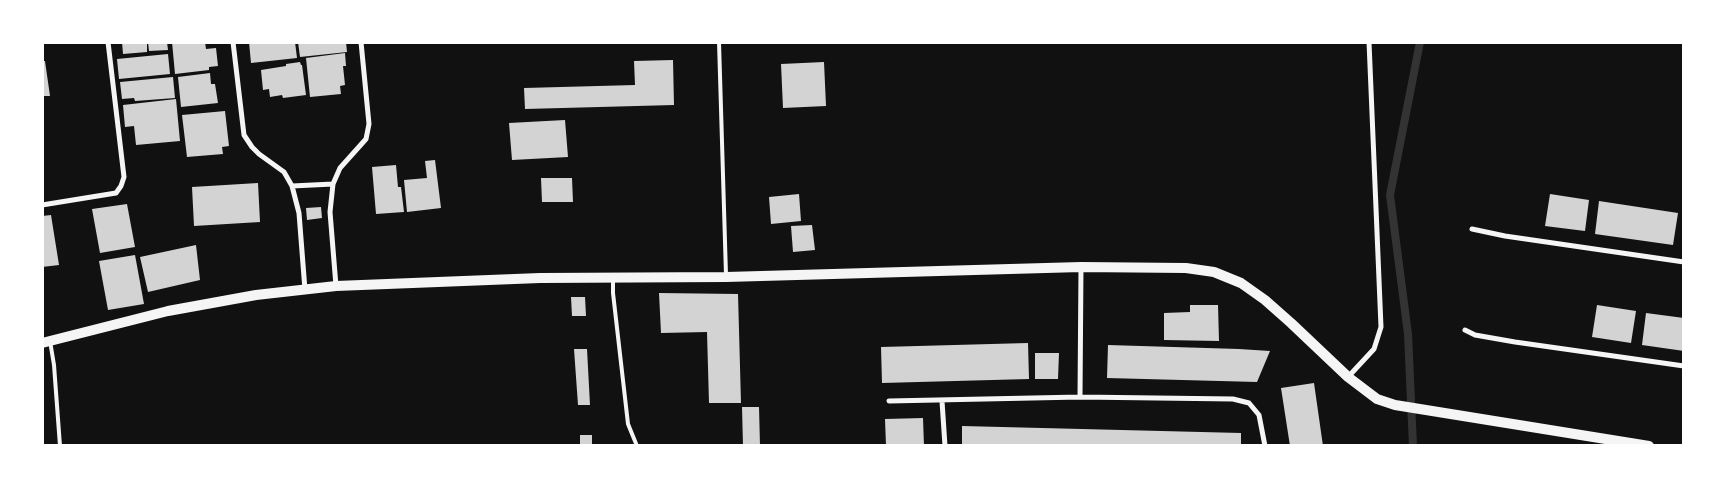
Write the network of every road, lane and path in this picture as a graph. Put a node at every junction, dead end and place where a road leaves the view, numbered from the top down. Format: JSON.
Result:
{"nodes":[{"id":1,"x":108,"y":42,"type":"edge"},
{"id":2,"x":232,"y":42,"type":"edge"},
{"id":3,"x":361,"y":42,"type":"edge"},
{"id":4,"x":719,"y":42,"type":"edge"},
{"id":5,"x":1370,"y":42,"type":"edge"},
{"id":6,"x":332,"y":184,"type":"junction"},
{"id":7,"x":292,"y":186,"type":"junction"},
{"id":8,"x":42,"y":205,"type":"edge"},
{"id":9,"x":1472,"y":229,"type":"dead end"},
{"id":10,"x":1684,"y":262,"type":"edge"},
{"id":11,"x":1081,"y":267,"type":"junction"},
{"id":12,"x":726,"y":277,"type":"junction"},
{"id":13,"x":613,"y":278,"type":"junction"},
{"id":14,"x":336,"y":286,"type":"junction"},
{"id":15,"x":305,"y":290,"type":"junction"},
{"id":16,"x":1465,"y":330,"type":"dead end"},
{"id":17,"x":46,"y":342,"type":"edge"},
{"id":18,"x":1684,"y":366,"type":"edge"},
{"id":19,"x":1348,"y":376,"type":"junction"},
{"id":20,"x":1080,"y":397,"type":"junction"},
{"id":21,"x":889,"y":401,"type":"dead end"},
{"id":22,"x":942,"y":401,"type":"junction"},
{"id":23,"x":60,"y":446,"type":"edge"},
{"id":24,"x":638,"y":446,"type":"edge"},
{"id":25,"x":945,"y":446,"type":"edge"},
{"id":26,"x":1265,"y":446,"type":"edge"},
{"id":27,"x":1649,"y":446,"type":"edge"}],
"edges":[{"from":1,"to":8,"type":"street"},
{"from":2,"to":7,"type":"street"},
{"from":3,"to":6,"type":"street"},
{"from":4,"to":12,"type":"lane"},
{"from":5,"to":19,"type":"street"},
{"from":6,"to":7,"type":"street"},
{"from":6,"to":14,"type":"street"},
{"from":7,"to":15,"type":"street"},
{"from":9,"to":10,"type":"street"},
{"from":11,"to":12,"type":"main road"},
{"from":11,"to":19,"type":"main road"},
{"from":11,"to":20,"type":"street"},
{"from":12,"to":13,"type":"main road"},
{"from":13,"to":14,"type":"main road"},
{"from":13,"to":24,"type":"lane"},
{"from":14,"to":15,"type":"main road"},
{"from":15,"to":17,"type":"main road"},
{"from":16,"to":18,"type":"street"},
{"from":17,"to":23,"type":"lane"},
{"from":19,"to":27,"type":"main road"},
{"from":20,"to":22,"type":"street"},
{"from":20,"to":26,"type":"street"},
{"from":21,"to":22,"type":"street"},
{"from":22,"to":25,"type":"street"}]}
